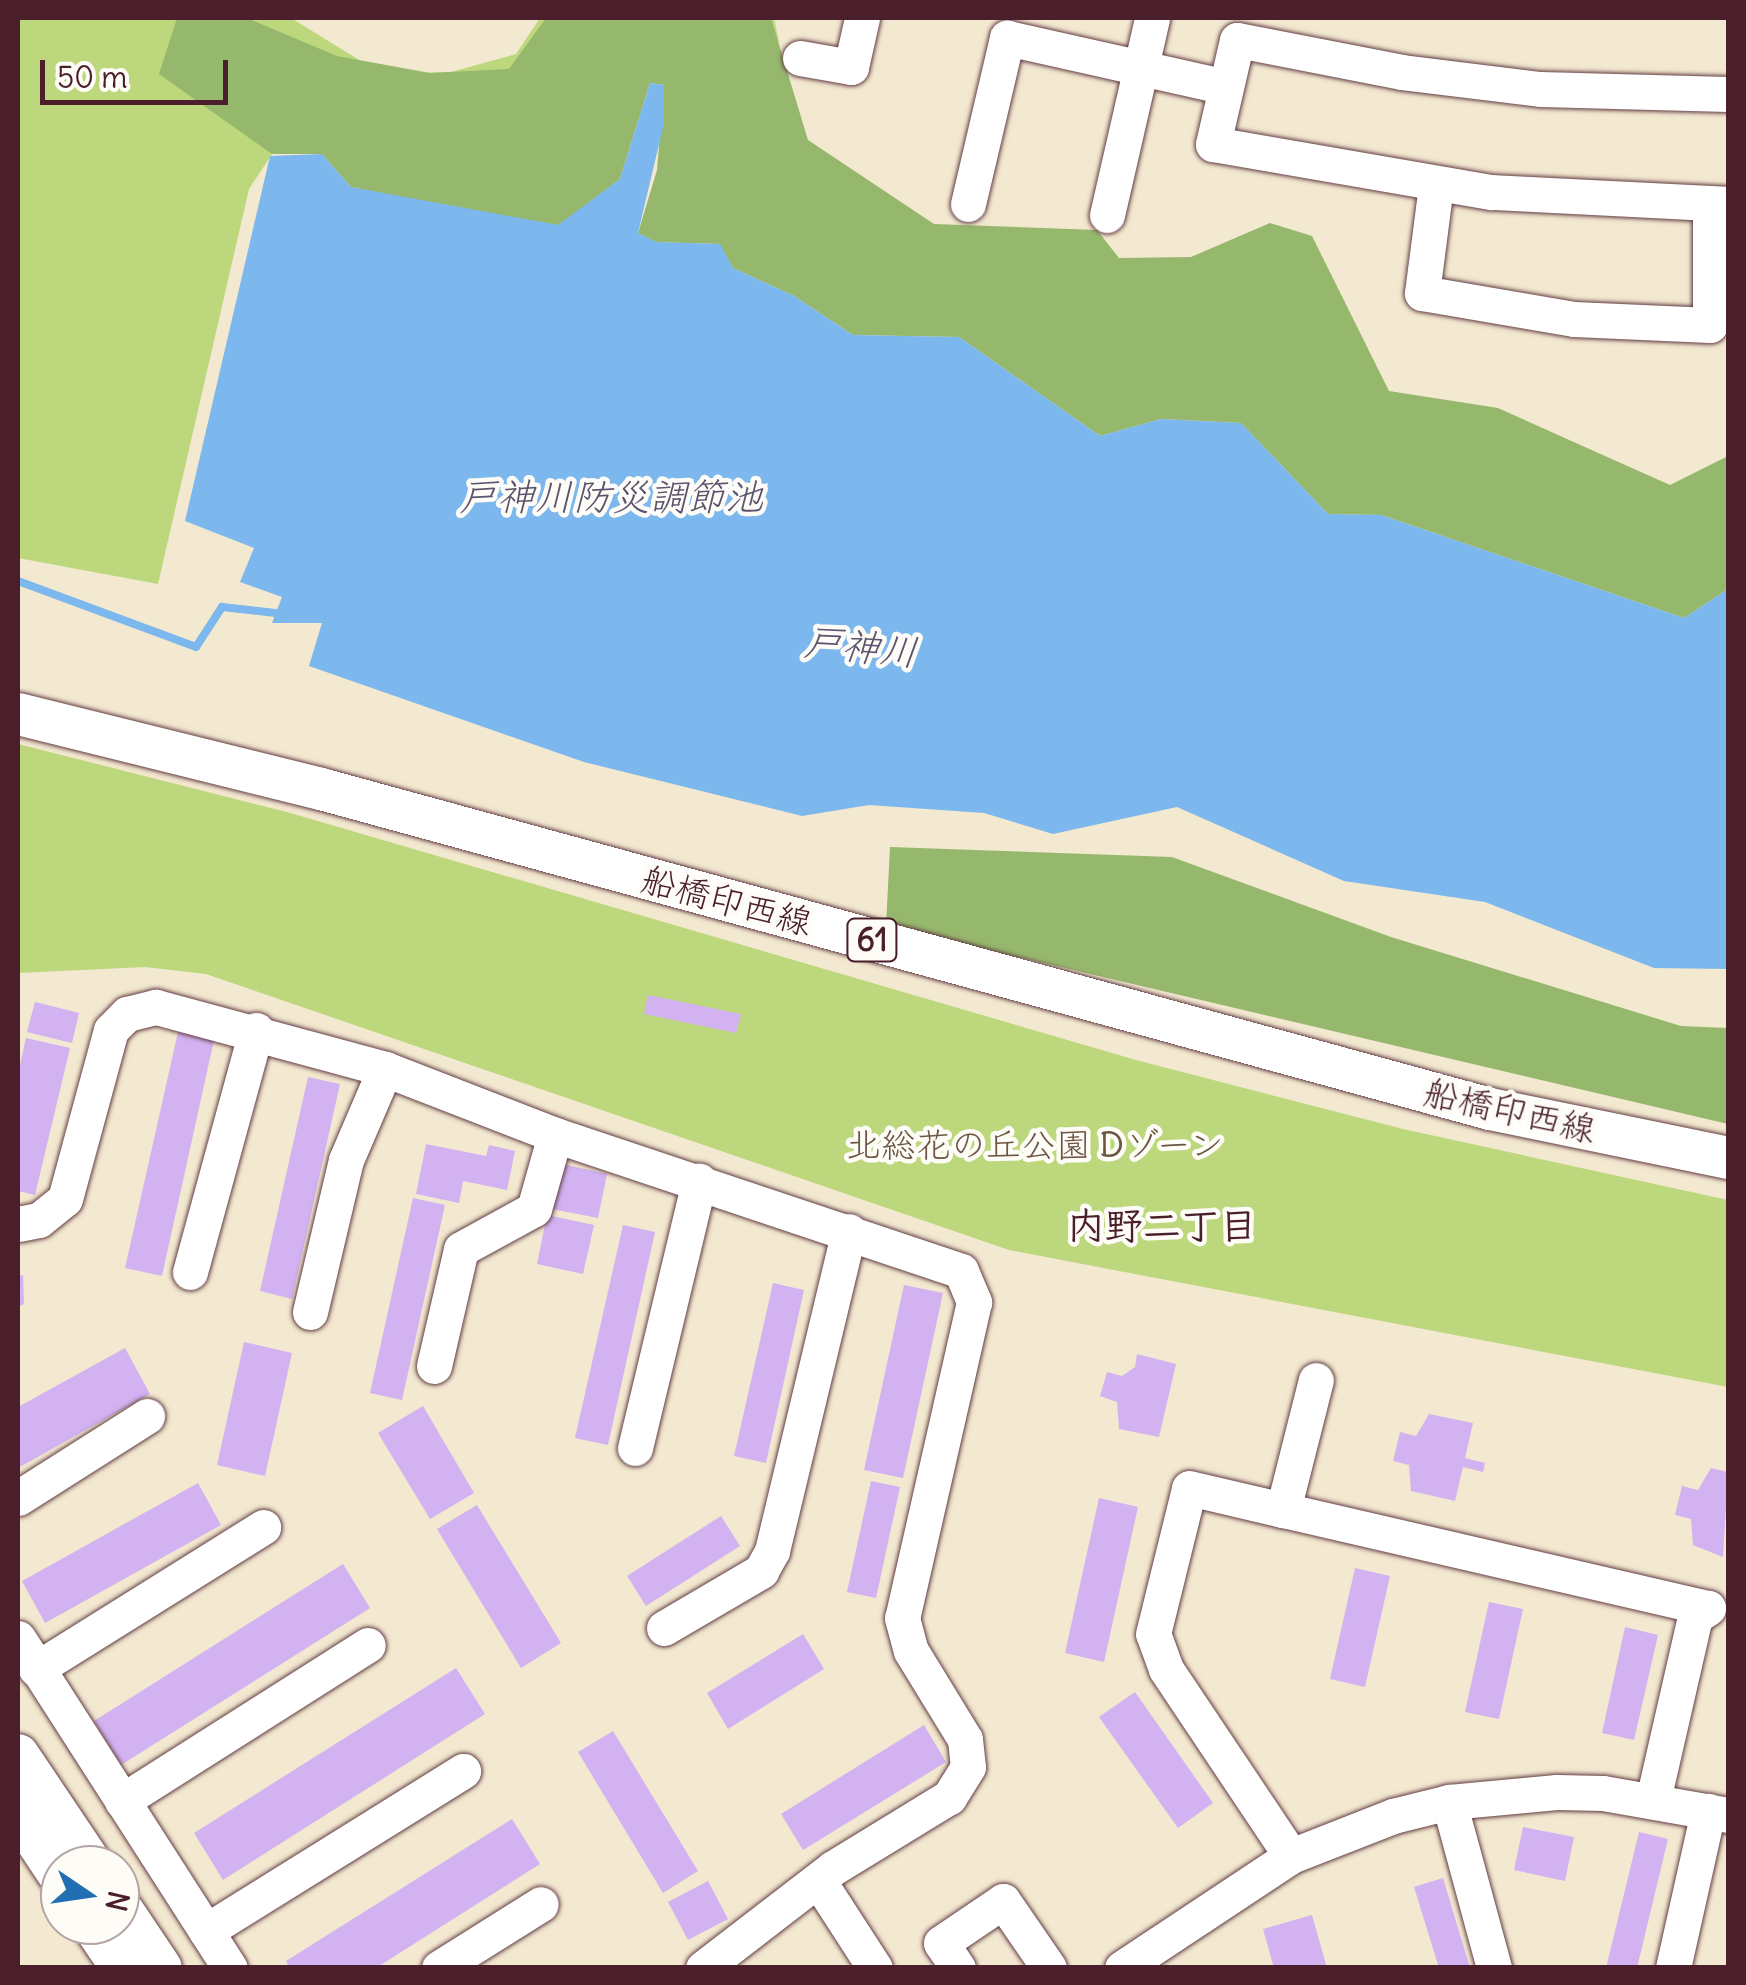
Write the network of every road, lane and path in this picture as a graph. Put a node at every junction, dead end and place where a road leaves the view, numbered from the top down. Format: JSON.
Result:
{"nodes":[{"id":1,"x":862,"y":18,"type":"edge"},
{"id":2,"x":1152,"y":18,"type":"edge"},
{"id":3,"x":800,"y":58,"type":"dead end"},
{"id":4,"x":1140,"y":67,"type":"junction"},
{"id":5,"x":1226,"y":87,"type":"junction"},
{"id":6,"x":1728,"y":94,"type":"edge"},
{"id":7,"x":1436,"y":185,"type":"junction"},
{"id":8,"x":968,"y":204,"type":"dead end"},
{"id":9,"x":1719,"y":204,"type":"edge"},
{"id":10,"x":1106,"y":215,"type":"dead end"},
{"id":11,"x":18,"y":714,"type":"edge"},
{"id":12,"x":256,"y":1030,"type":"junction"},
{"id":13,"x":385,"y":1069,"type":"junction"},
{"id":14,"x":555,"y":1135,"type":"junction"},
{"id":15,"x":1728,"y":1158,"type":"edge"},
{"id":16,"x":699,"y":1182,"type":"junction"},
{"id":17,"x":18,"y":1224,"type":"edge"},
{"id":18,"x":849,"y":1232,"type":"junction"},
{"id":19,"x":190,"y":1272,"type":"dead end"},
{"id":20,"x":310,"y":1312,"type":"dead end"},
{"id":21,"x":434,"y":1366,"type":"dead end"},
{"id":22,"x":1316,"y":1380,"type":"dead end"},
{"id":23,"x":147,"y":1416,"type":"dead end"},
{"id":24,"x":635,"y":1448,"type":"dead end"},
{"id":25,"x":18,"y":1498,"type":"edge"},
{"id":26,"x":1283,"y":1510,"type":"junction"},
{"id":27,"x":263,"y":1527,"type":"dead end"},
{"id":28,"x":664,"y":1628,"type":"dead end"},
{"id":29,"x":18,"y":1638,"type":"edge"},
{"id":30,"x":368,"y":1645,"type":"dead end"},
{"id":31,"x":36,"y":1669,"type":"junction"},
{"id":32,"x":18,"y":1756,"type":"edge"},
{"id":33,"x":463,"y":1771,"type":"dead end"},
{"id":34,"x":1653,"y":1800,"type":"junction"},
{"id":35,"x":122,"y":1802,"type":"junction"},
{"id":36,"x":1449,"y":1802,"type":"junction"},
{"id":37,"x":18,"y":1813,"type":"edge"},
{"id":38,"x":1718,"y":1814,"type":"edge"},
{"id":39,"x":78,"y":1845,"type":"edge"},
{"id":40,"x":40,"y":1846,"type":"edge"},
{"id":41,"x":1291,"y":1856,"type":"junction"},
{"id":42,"x":818,"y":1880,"type":"junction"},
{"id":43,"x":541,"y":1904,"type":"dead end"},
{"id":44,"x":206,"y":1931,"type":"junction"},
{"id":45,"x":140,"y":1936,"type":"edge"},
{"id":46,"x":106,"y":1945,"type":"edge"},
{"id":47,"x":160,"y":1967,"type":"edge"},
{"id":48,"x":122,"y":1968,"type":"edge"},
{"id":49,"x":230,"y":1968,"type":"edge"},
{"id":50,"x":439,"y":1968,"type":"edge"},
{"id":51,"x":702,"y":1968,"type":"edge"},
{"id":52,"x":875,"y":1968,"type":"edge"},
{"id":53,"x":958,"y":1968,"type":"edge"},
{"id":54,"x":1050,"y":1968,"type":"edge"},
{"id":55,"x":1122,"y":1968,"type":"edge"},
{"id":56,"x":1494,"y":1968,"type":"edge"},
{"id":57,"x":1672,"y":1968,"type":"edge"}],
"edges":[{"from":1,"to":3,"type":"street"},
{"from":2,"to":4,"type":"street"},
{"from":4,"to":5,"type":"street"},
{"from":4,"to":8,"type":"street"},
{"from":4,"to":10,"type":"street"},
{"from":5,"to":6,"type":"street"},
{"from":5,"to":7,"type":"street"},
{"from":7,"to":9,"type":"street"},
{"from":7,"to":9,"type":"street"},
{"from":11,"to":15,"type":"main road","name":"船橋印西線","number":"61"},
{"from":12,"to":13,"type":"street"},
{"from":12,"to":17,"type":"street"},
{"from":12,"to":19,"type":"street"},
{"from":13,"to":14,"type":"street"},
{"from":13,"to":20,"type":"street"},
{"from":14,"to":16,"type":"street"},
{"from":14,"to":21,"type":"street"},
{"from":16,"to":18,"type":"street"},
{"from":16,"to":24,"type":"street"},
{"from":18,"to":28,"type":"street"},
{"from":18,"to":42,"type":"street"},
{"from":22,"to":26,"type":"street"},
{"from":23,"to":25,"type":"street"},
{"from":26,"to":34,"type":"street"},
{"from":26,"to":41,"type":"street"},
{"from":27,"to":31,"type":"street"},
{"from":29,"to":31,"type":"street"},
{"from":30,"to":35,"type":"street"},
{"from":31,"to":35,"type":"street"},
{"from":32,"to":39,"type":"main road"},
{"from":33,"to":44,"type":"street"},
{"from":34,"to":36,"type":"street"},
{"from":34,"to":38,"type":"street"},
{"from":35,"to":44,"type":"street"},
{"from":36,"to":41,"type":"street"},
{"from":36,"to":56,"type":"street"},
{"from":37,"to":40,"type":"main road"},
{"from":38,"to":57,"type":"street"},
{"from":41,"to":55,"type":"street"},
{"from":42,"to":51,"type":"street"},
{"from":42,"to":52,"type":"street"},
{"from":43,"to":50,"type":"street"},
{"from":44,"to":49,"type":"street"},
{"from":45,"to":47,"type":"main road"},
{"from":46,"to":48,"type":"main road"},
{"from":53,"to":54,"type":"street"}]}
